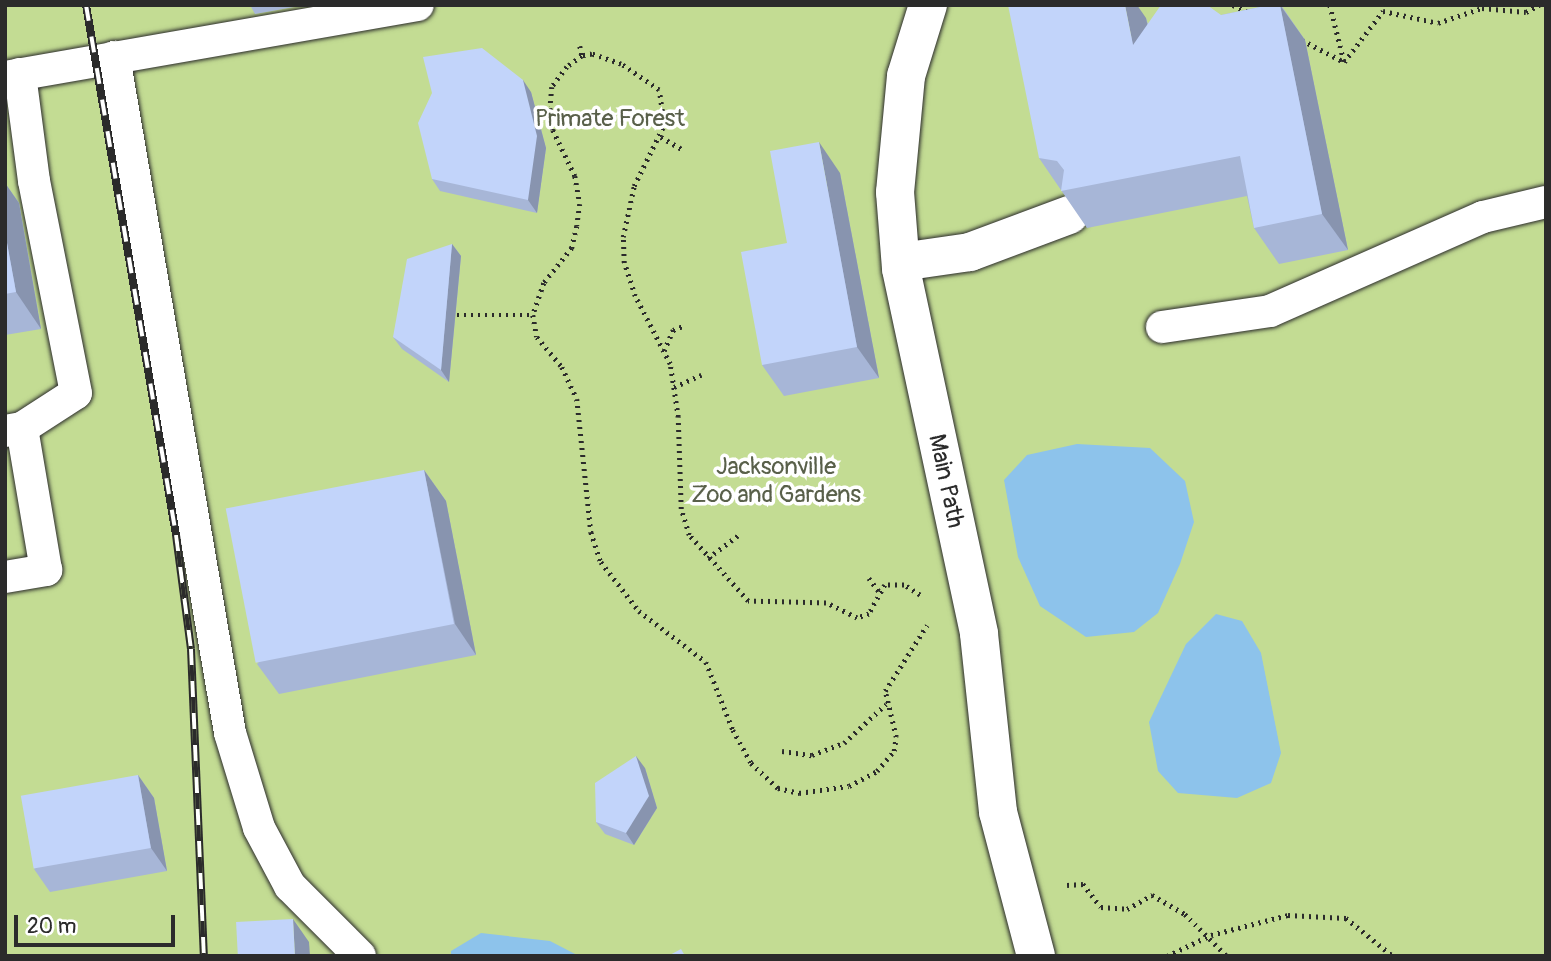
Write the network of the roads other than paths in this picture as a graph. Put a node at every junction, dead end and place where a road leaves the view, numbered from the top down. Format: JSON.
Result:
{"nodes":[{"id":1,"x":418,"y":5,"type":"edge"},
{"id":2,"x":928,"y":5,"type":"edge"},
{"id":3,"x":114,"y":57,"type":"junction"},
{"id":4,"x":13,"y":76,"type":"edge"},
{"id":5,"x":1546,"y":202,"type":"edge"},
{"id":6,"x":1069,"y":215,"type":"edge"},
{"id":7,"x":901,"y":262,"type":"junction"},
{"id":8,"x":1162,"y":327,"type":"dead end"},
{"id":9,"x":14,"y":429,"type":"edge"},
{"id":10,"x":5,"y":577,"type":"edge"},
{"id":11,"x":360,"y":956,"type":"edge"},
{"id":12,"x":1036,"y":956,"type":"edge"}],
"edges":[{"from":1,"to":3,"type":"lane"},
{"from":2,"to":7,"type":"street","name":"Main Path"},
{"from":3,"to":4,"type":"lane"},
{"from":3,"to":11,"type":"lane"},
{"from":4,"to":9,"type":"lane"},
{"from":5,"to":8,"type":"lane"},
{"from":6,"to":7,"type":"street"},
{"from":7,"to":12,"type":"street","name":"Main Path"},
{"from":9,"to":10,"type":"lane"}]}
